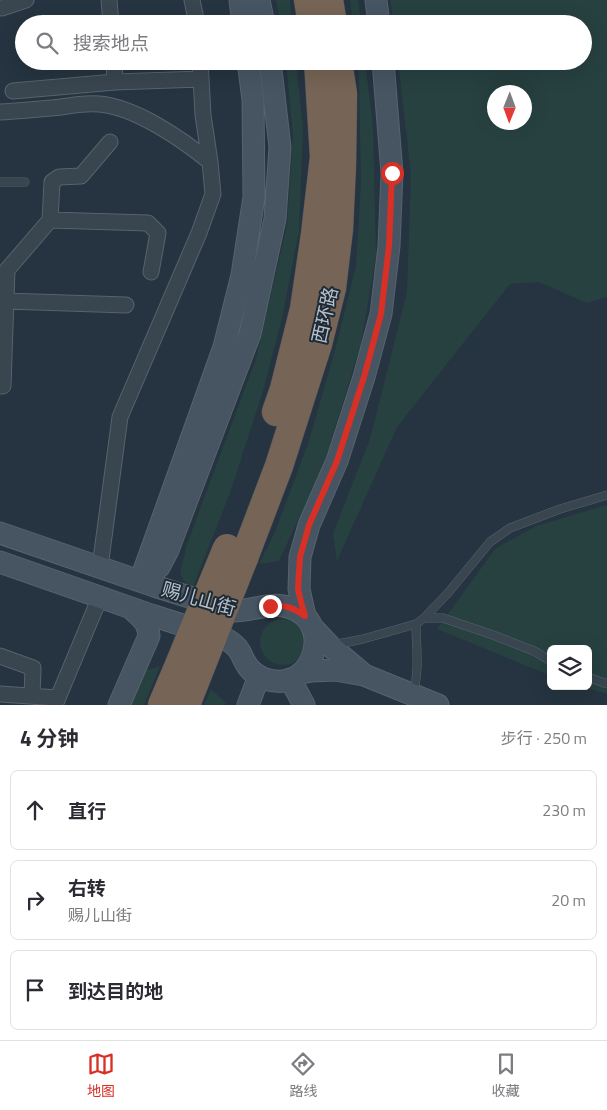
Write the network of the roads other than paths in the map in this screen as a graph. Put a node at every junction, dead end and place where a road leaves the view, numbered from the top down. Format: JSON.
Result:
{"nodes":[{"id":1,"x":26,"y":0,"type":"edge"},
{"id":2,"x":109,"y":0,"type":"edge"},
{"id":3,"x":192,"y":0,"type":"edge"},
{"id":4,"x":240,"y":0,"type":"edge"},
{"id":5,"x":259,"y":0,"type":"edge"},
{"id":6,"x":308,"y":0,"type":"edge"},
{"id":7,"x":330,"y":0,"type":"edge"},
{"id":8,"x":376,"y":0,"type":"edge"},
{"id":9,"x":2,"y":8,"type":"dead end"},
{"id":10,"x":110,"y":15,"type":"edge"},
{"id":11,"x":195,"y":15,"type":"edge"},
{"id":12,"x":242,"y":15,"type":"edge"},
{"id":13,"x":262,"y":15,"type":"edge"},
{"id":14,"x":310,"y":15,"type":"edge"},
{"id":15,"x":332,"y":15,"type":"edge"},
{"id":16,"x":378,"y":15,"type":"edge"},
{"id":17,"x":114,"y":70,"type":"edge"},
{"id":18,"x":201,"y":70,"type":"edge"},
{"id":19,"x":249,"y":70,"type":"edge"},
{"id":20,"x":271,"y":70,"type":"edge"},
{"id":21,"x":319,"y":70,"type":"edge"},
{"id":22,"x":339,"y":70,"type":"edge"},
{"id":23,"x":384,"y":70,"type":"edge"},
{"id":24,"x":201,"y":78,"type":"junction"},
{"id":25,"x":114,"y":82,"type":"junction"},
{"id":26,"x":13,"y":91,"type":"dead end"},
{"id":27,"x":0,"y":112,"type":"edge"},
{"id":28,"x":110,"y":142,"type":"dead end"},
{"id":29,"x":210,"y":162,"type":"junction"},
{"id":30,"x":0,"y":182,"type":"edge"},
{"id":31,"x":24,"y":182,"type":"dead end"},
{"id":32,"x":50,"y":220,"type":"junction"},
{"id":33,"x":151,"y":272,"type":"dead end"},
{"id":34,"x":126,"y":305,"type":"dead end"},
{"id":35,"x":4,"y":311,"type":"edge"},
{"id":36,"x":0,"y":386,"type":"edge"},
{"id":37,"x":607,"y":495,"type":"edge"},
{"id":38,"x":0,"y":533,"type":"edge"},
{"id":39,"x":236,"y":553,"type":"junction"},
{"id":40,"x":0,"y":562,"type":"edge"},
{"id":41,"x":100,"y":567,"type":"junction"},
{"id":42,"x":140,"y":581,"type":"junction"},
{"id":43,"x":100,"y":597,"type":"junction"},
{"id":44,"x":131,"y":608,"type":"junction"},
{"id":45,"x":424,"y":618,"type":"junction"},
{"id":46,"x":308,"y":622,"type":"junction"},
{"id":47,"x":416,"y":624,"type":"junction"},
{"id":48,"x":329,"y":645,"type":"junction"},
{"id":49,"x":0,"y":656,"type":"edge"},
{"id":50,"x":547,"y":658,"type":"edge"},
{"id":51,"x":364,"y":675,"type":"junction"},
{"id":52,"x":259,"y":676,"type":"junction"},
{"id":53,"x":296,"y":676,"type":"junction"},
{"id":54,"x":592,"y":678,"type":"edge"},
{"id":55,"x":607,"y":683,"type":"edge"},
{"id":56,"x":186,"y":686,"type":"edge"},
{"id":57,"x":0,"y":694,"type":"edge"},
{"id":58,"x":413,"y":695,"type":"junction"},
{"id":59,"x":32,"y":696,"type":"junction"},
{"id":60,"x":57,"y":701,"type":"edge"},
{"id":61,"x":119,"y":705,"type":"edge"},
{"id":62,"x":162,"y":705,"type":"edge"},
{"id":63,"x":248,"y":705,"type":"edge"},
{"id":64,"x":304,"y":705,"type":"edge"},
{"id":65,"x":438,"y":705,"type":"edge"}],
"edges":[{"from":1,"to":9,"type":"street"},
{"from":2,"to":10,"type":"street"},
{"from":3,"to":11,"type":"street"},
{"from":4,"to":12,"type":"main road"},
{"from":5,"to":13,"type":"main road"},
{"from":6,"to":14,"type":"highway"},
{"from":7,"to":15,"type":"highway"},
{"from":8,"to":16,"type":"main road"},
{"from":17,"to":25,"type":"street"},
{"from":18,"to":24,"type":"street"},
{"from":19,"to":42,"type":"main road"},
{"from":20,"to":42,"type":"main road"},
{"from":21,"to":39,"type":"highway","name":"西环路"},
{"from":22,"to":39,"type":"highway","name":"西环路"},
{"from":23,"to":46,"type":"main road"},
{"from":24,"to":25,"type":"street"},
{"from":24,"to":29,"type":"street"},
{"from":25,"to":26,"type":"street"},
{"from":27,"to":29,"type":"street"},
{"from":28,"to":32,"type":"street"},
{"from":29,"to":41,"type":"street"},
{"from":30,"to":31,"type":"lane"},
{"from":32,"to":33,"type":"street"},
{"from":32,"to":35,"type":"street"},
{"from":34,"to":35,"type":"street"},
{"from":35,"to":36,"type":"street"},
{"from":37,"to":45,"type":"lane"},
{"from":38,"to":41,"type":"main road","name":"赐儿山街"},
{"from":39,"to":56,"type":"highway","bridge":true},
{"from":40,"to":43,"type":"main road","name":"赐儿山街"},
{"from":41,"to":42,"type":"main road","name":"赐儿山街"},
{"from":42,"to":46,"type":"main road","name":"赐儿山街"},
{"from":43,"to":44,"type":"main road","name":"赐儿山街"},
{"from":43,"to":60,"type":"street"},
{"from":44,"to":52,"type":"main road","name":"赐儿山街"},
{"from":44,"to":61,"type":"main road"},
{"from":45,"to":47,"type":"lane"},
{"from":45,"to":50,"type":"lane"},
{"from":46,"to":48,"type":"main road"},
{"from":46,"to":53,"type":"main road"},
{"from":47,"to":48,"type":"lane"},
{"from":47,"to":58,"type":"lane"},
{"from":48,"to":51,"type":"main road"},
{"from":49,"to":59,"type":"street"},
{"from":51,"to":53,"type":"main road"},
{"from":51,"to":58,"type":"main road"},
{"from":52,"to":53,"type":"main road"},
{"from":52,"to":63,"type":"main road"},
{"from":53,"to":64,"type":"main road"},
{"from":54,"to":55,"type":"lane"},
{"from":56,"to":62,"type":"highway"},
{"from":57,"to":59,"type":"street"},
{"from":58,"to":65,"type":"main road"},
{"from":59,"to":60,"type":"street"}]}
